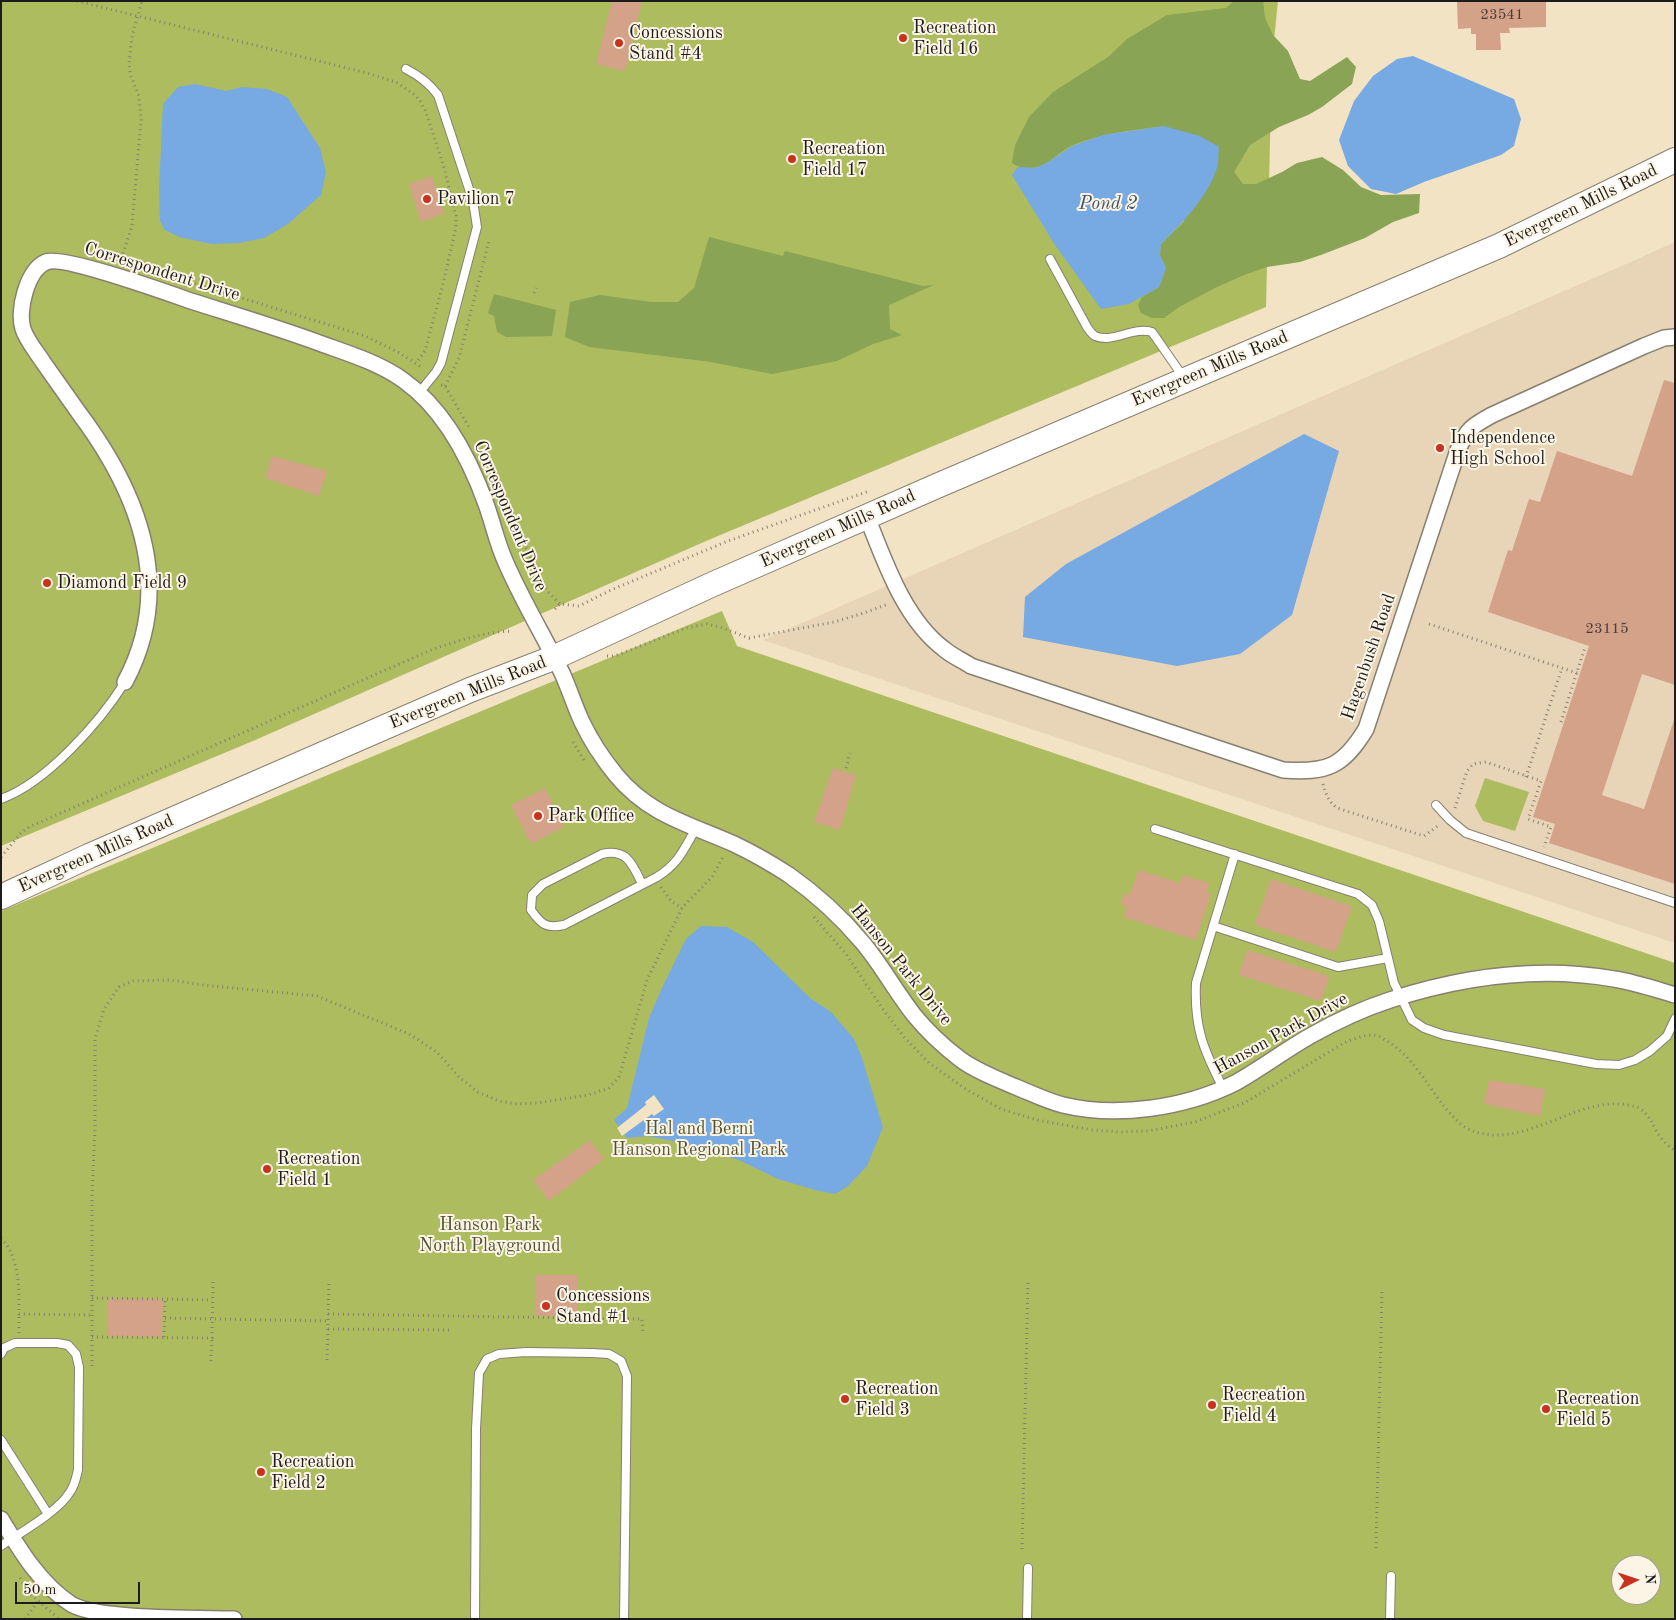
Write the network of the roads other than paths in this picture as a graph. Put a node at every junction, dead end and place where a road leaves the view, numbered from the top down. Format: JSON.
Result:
{"nodes":[{"id":1,"x":406,"y":69,"type":"dead end"},
{"id":2,"x":1675,"y":160,"type":"edge"},
{"id":3,"x":1050,"y":259,"type":"dead end"},
{"id":4,"x":1675,"y":337,"type":"edge"},
{"id":5,"x":1185,"y":380,"type":"junction"},
{"id":6,"x":419,"y":393,"type":"junction"},
{"id":7,"x":867,"y":517,"type":"junction"},
{"id":8,"x":553,"y":658,"type":"junction"},
{"id":9,"x":125,"y":682,"type":"joint"},
{"id":10,"x":1,"y":798,"type":"edge"},
{"id":11,"x":1436,"y":805,"type":"dead end"},
{"id":12,"x":1155,"y":829,"type":"dead end"},
{"id":13,"x":695,"y":830,"type":"junction"},
{"id":14,"x":1236,"y":854,"type":"junction"},
{"id":15,"x":642,"y":884,"type":"junction"},
{"id":16,"x":1,"y":897,"type":"edge"},
{"id":17,"x":1675,"y":903,"type":"edge"},
{"id":18,"x":1214,"y":926,"type":"junction"},
{"id":19,"x":1388,"y":958,"type":"junction"},
{"id":20,"x":1675,"y":995,"type":"edge"},
{"id":21,"x":1400,"y":997,"type":"junction"},
{"id":22,"x":1675,"y":1019,"type":"edge"},
{"id":23,"x":1223,"y":1088,"type":"junction"},
{"id":24,"x":1,"y":1354,"type":"edge"},
{"id":25,"x":1,"y":1440,"type":"edge"},
{"id":26,"x":48,"y":1514,"type":"junction"},
{"id":27,"x":1,"y":1519,"type":"edge"},
{"id":28,"x":7,"y":1542,"type":"edge"},
{"id":29,"x":1028,"y":1568,"type":"dead end"},
{"id":30,"x":1391,"y":1576,"type":"dead end"},
{"id":31,"x":179,"y":1618,"type":"edge"},
{"id":32,"x":234,"y":1619,"type":"edge"},
{"id":33,"x":474,"y":1619,"type":"edge"},
{"id":34,"x":624,"y":1619,"type":"edge"},
{"id":35,"x":1027,"y":1619,"type":"edge"},
{"id":36,"x":1390,"y":1619,"type":"edge"}],
"edges":[{"from":1,"to":6,"type":"lane"},
{"from":2,"to":5,"type":"main road","name":"Evergreen Mills Road"},
{"from":3,"to":5,"type":"lane"},
{"from":4,"to":7,"type":"street","name":"Hagenbush Road"},
{"from":5,"to":7,"type":"main road","name":"Evergreen Mills Road"},
{"from":6,"to":8,"type":"street","name":"Correspondent Drive"},
{"from":6,"to":9,"type":"street","name":"Correspondent Drive"},
{"from":7,"to":8,"type":"main road","name":"Evergreen Mills Road"},
{"from":8,"to":13,"type":"street","name":"Hanson Park Drive"},
{"from":8,"to":16,"type":"main road","name":"Evergreen Mills Road"},
{"from":9,"to":10,"type":"lane"},
{"from":11,"to":17,"type":"lane"},
{"from":12,"to":14,"type":"lane"},
{"from":13,"to":15,"type":"lane"},
{"from":13,"to":23,"type":"street","name":"Hanson Park Drive"},
{"from":14,"to":18,"type":"lane"},
{"from":14,"to":19,"type":"lane"},
{"from":15,"to":15,"type":"lane"},
{"from":18,"to":19,"type":"lane"},
{"from":18,"to":23,"type":"lane"},
{"from":19,"to":21,"type":"lane"},
{"from":20,"to":21,"type":"street","name":"Hanson Park Drive"},
{"from":21,"to":22,"type":"lane"},
{"from":21,"to":23,"type":"street","name":"Hanson Park Drive"},
{"from":24,"to":26,"type":"lane"},
{"from":25,"to":26,"type":"lane"},
{"from":26,"to":28,"type":"lane"},
{"from":27,"to":28,"type":"street"},
{"from":28,"to":31,"type":"street"},
{"from":29,"to":35,"type":"lane"},
{"from":30,"to":36,"type":"lane"},
{"from":31,"to":32,"type":"street"},
{"from":33,"to":34,"type":"lane"}]}
